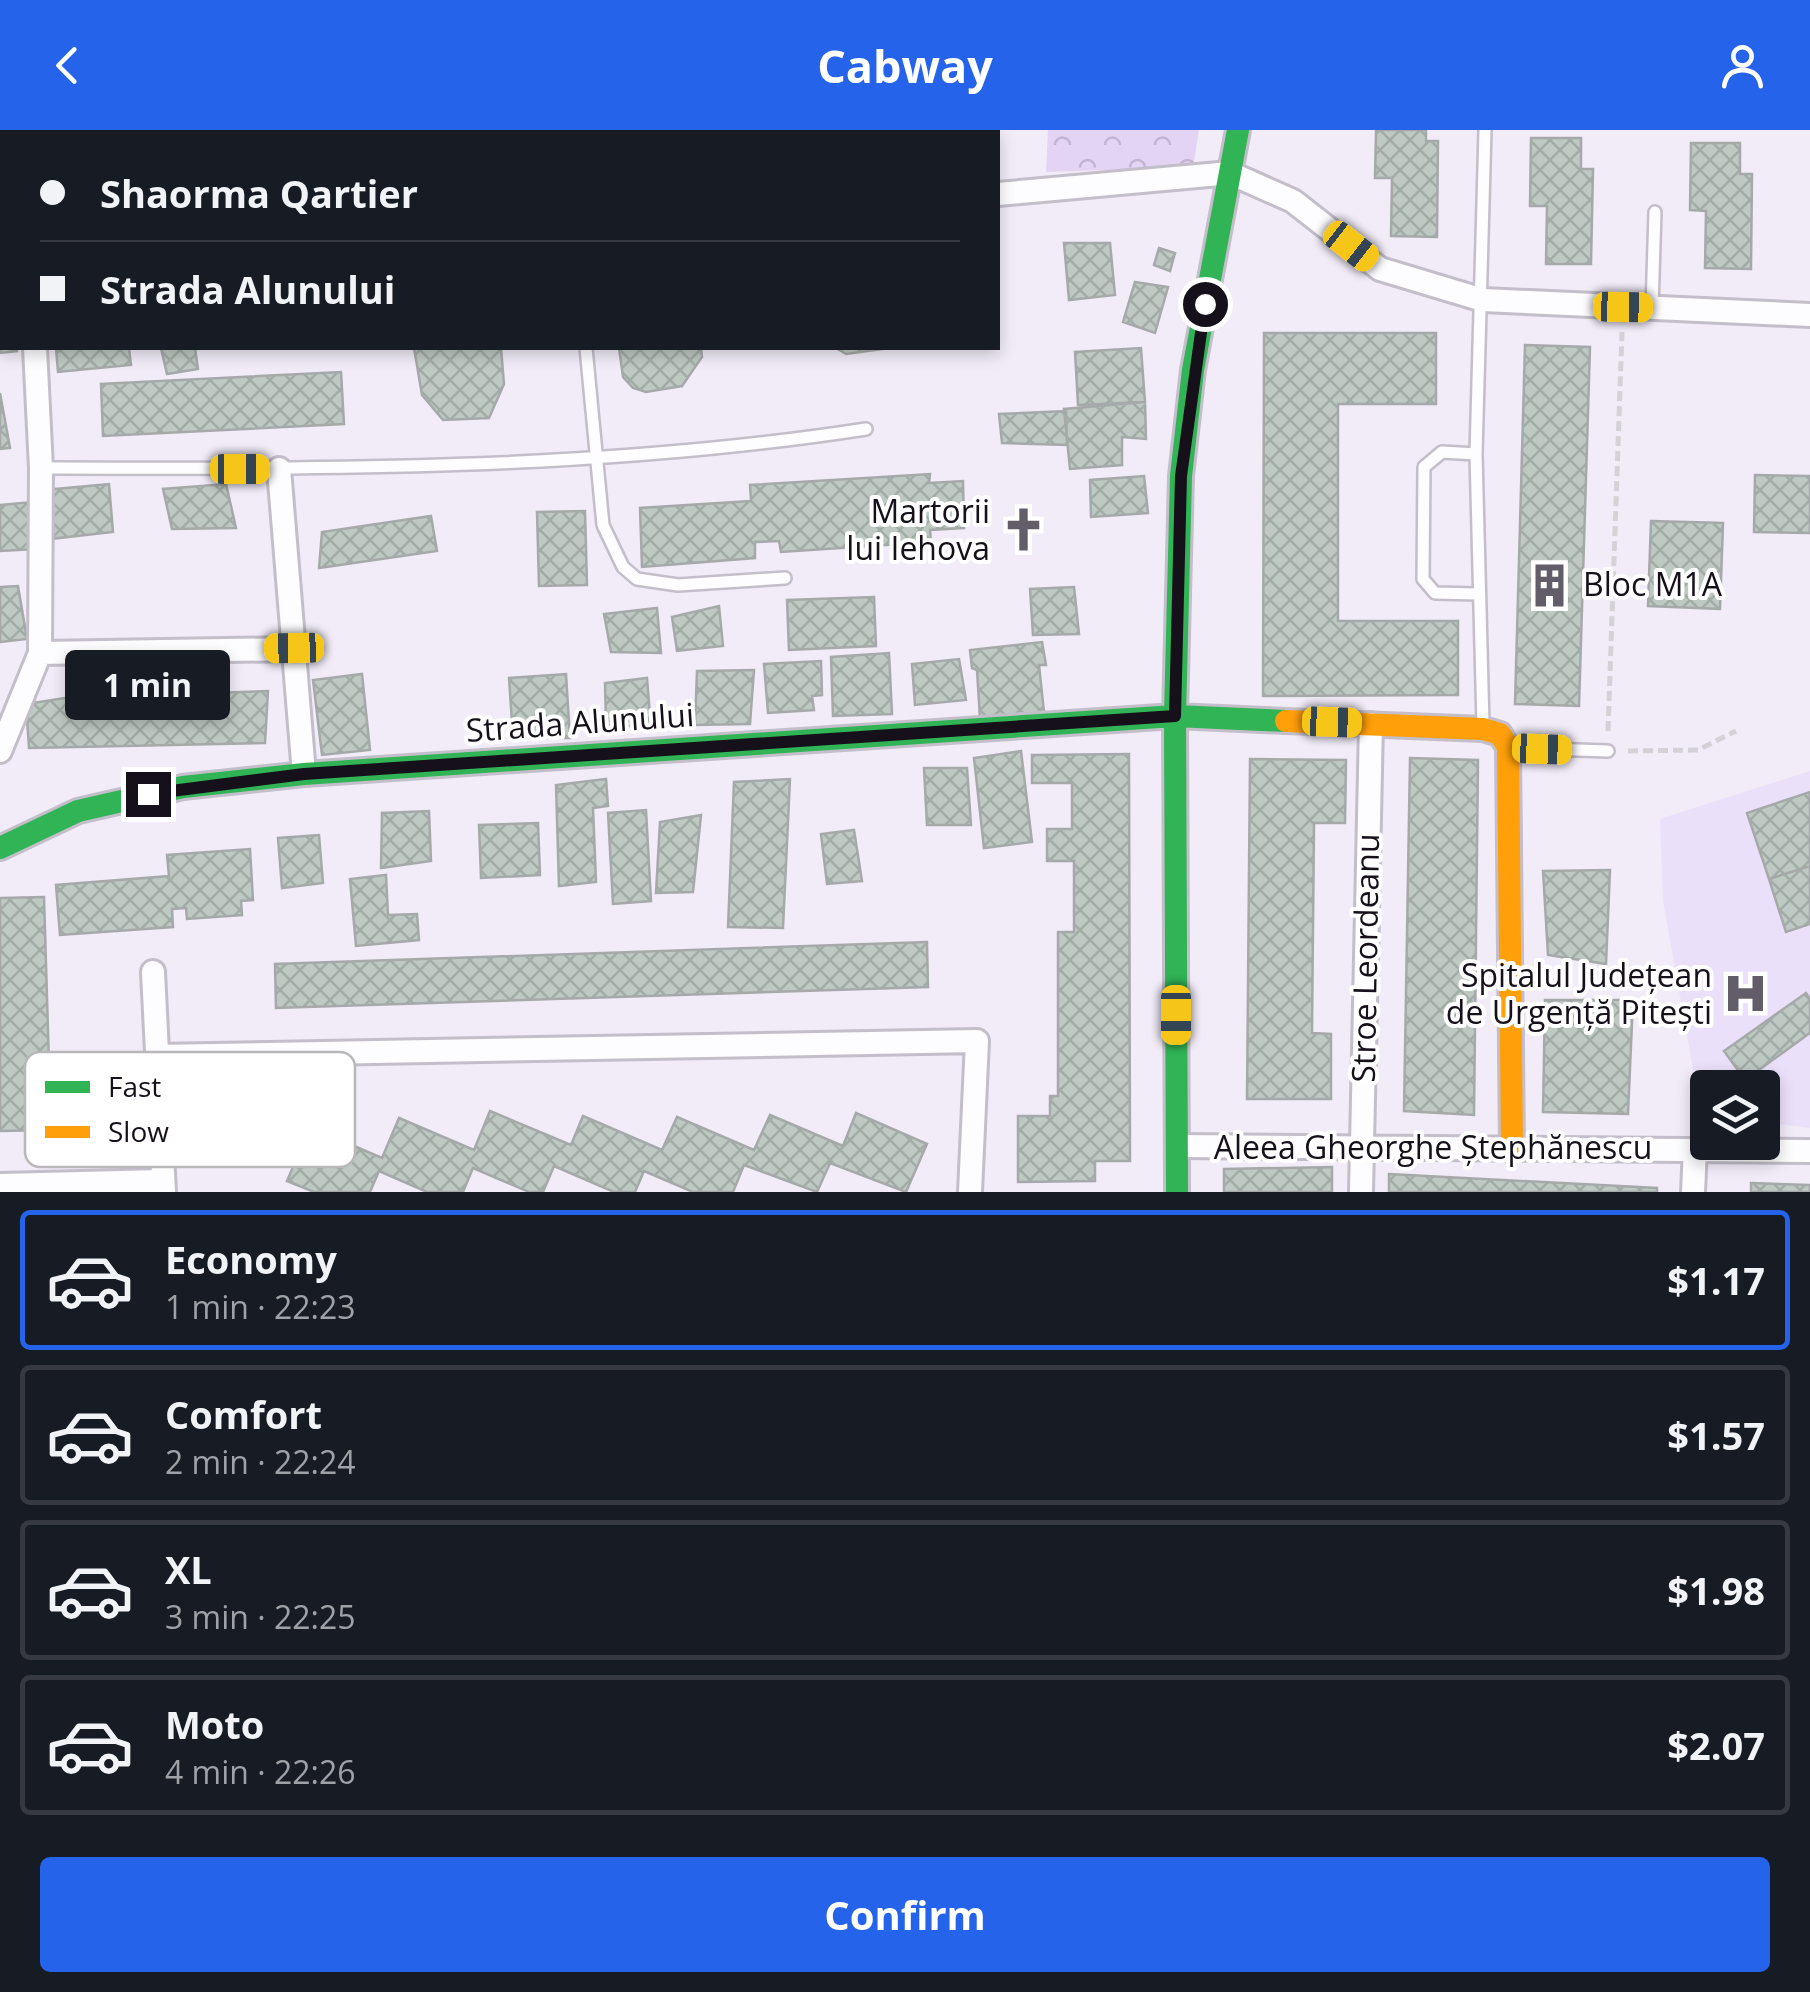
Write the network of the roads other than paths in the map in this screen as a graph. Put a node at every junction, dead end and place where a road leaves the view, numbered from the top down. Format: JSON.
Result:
{"nodes":[{"id":1,"x":1238,"y":130,"type":"edge"},
{"id":2,"x":1486,"y":130,"type":"edge"},
{"id":3,"x":1230,"y":173,"type":"junction"},
{"id":4,"x":1000,"y":194,"type":"edge"},
{"id":5,"x":1656,"y":212,"type":"dead end"},
{"id":6,"x":1483,"y":300,"type":"junction"},
{"id":7,"x":1810,"y":303,"type":"edge"},
{"id":8,"x":1652,"y":308,"type":"junction"},
{"id":9,"x":1810,"y":315,"type":"edge"},
{"id":10,"x":35,"y":350,"type":"edge"},
{"id":11,"x":586,"y":350,"type":"edge"},
{"id":12,"x":866,"y":429,"type":"dead end"},
{"id":13,"x":1476,"y":454,"type":"junction"},
{"id":14,"x":600,"y":460,"type":"junction"},
{"id":15,"x":42,"y":468,"type":"junction"},
{"id":16,"x":280,"y":469,"type":"junction"},
{"id":17,"x":785,"y":578,"type":"dead end"},
{"id":18,"x":1477,"y":594,"type":"junction"},
{"id":19,"x":294,"y":648,"type":"junction"},
{"id":20,"x":40,"y":653,"type":"junction"},
{"id":21,"x":1175,"y":716,"type":"junction"},
{"id":22,"x":1371,"y":724,"type":"junction"},
{"id":23,"x":1497,"y":737,"type":"junction"},
{"id":24,"x":0,"y":751,"type":"edge"},
{"id":25,"x":1608,"y":751,"type":"road end"},
{"id":26,"x":304,"y":774,"type":"junction"},
{"id":27,"x":0,"y":848,"type":"edge"},
{"id":28,"x":153,"y":972,"type":"dead end"},
{"id":29,"x":156,"y":1052,"type":"edge"},
{"id":30,"x":355,"y":1053,"type":"edge"},
{"id":31,"x":1177,"y":1146,"type":"junction"},
{"id":32,"x":1690,"y":1149,"type":"edge"},
{"id":33,"x":1362,"y":1150,"type":"junction"},
{"id":34,"x":1512,"y":1150,"type":"junction"},
{"id":35,"x":1780,"y":1150,"type":"edge"},
{"id":36,"x":1810,"y":1151,"type":"edge"},
{"id":37,"x":1694,"y":1160,"type":"edge"},
{"id":38,"x":0,"y":1185,"type":"edge"},
{"id":39,"x":162,"y":1186,"type":"edge"},
{"id":40,"x":970,"y":1192,"type":"edge"},
{"id":41,"x":1177,"y":1192,"type":"edge"},
{"id":42,"x":1361,"y":1192,"type":"edge"},
{"id":43,"x":1693,"y":1192,"type":"edge"}],
"edges":[{"from":1,"to":3,"type":"street"},
{"from":2,"to":6,"type":"lane"},
{"from":3,"to":4,"type":"street"},
{"from":3,"to":6,"type":"street"},
{"from":3,"to":21,"type":"street"},
{"from":5,"to":8,"type":"lane"},
{"from":6,"to":8,"type":"street"},
{"from":6,"to":13,"type":"lane"},
{"from":7,"to":9,"type":"lane"},
{"from":8,"to":9,"type":"street"},
{"from":10,"to":15,"type":"street"},
{"from":11,"to":14,"type":"lane"},
{"from":12,"to":14,"type":"lane"},
{"from":13,"to":18,"type":"lane"},
{"from":13,"to":18,"type":"lane"},
{"from":14,"to":16,"type":"lane"},
{"from":14,"to":17,"type":"lane"},
{"from":15,"to":16,"type":"lane"},
{"from":15,"to":20,"type":"street"},
{"from":16,"to":19,"type":"street"},
{"from":18,"to":23,"type":"lane"},
{"from":19,"to":20,"type":"street"},
{"from":19,"to":26,"type":"street"},
{"from":20,"to":24,"type":"street"},
{"from":21,"to":22,"type":"street","name":"Strada Alunului"},
{"from":21,"to":26,"type":"street","name":"Strada Alunului"},
{"from":21,"to":31,"type":"street"},
{"from":22,"to":23,"type":"street","name":"Strada Alunului"},
{"from":22,"to":33,"type":"street","name":"Stroe Leordeanu"},
{"from":23,"to":25,"type":"lane"},
{"from":23,"to":34,"type":"street"},
{"from":26,"to":27,"type":"street","name":"Strada Alunului"},
{"from":28,"to":29,"type":"street"},
{"from":30,"to":40,"type":"street"},
{"from":31,"to":33,"type":"street","name":"Aleea Gheorghe Ștephănescu"},
{"from":31,"to":41,"type":"street"},
{"from":32,"to":34,"type":"street","name":"Aleea Gheorghe Ștephănescu"},
{"from":33,"to":34,"type":"street","name":"Aleea Gheorghe Ștephănescu"},
{"from":33,"to":42,"type":"street","name":"Stroe Leordeanu"},
{"from":35,"to":36,"type":"street","name":"Aleea Gheorghe Ștephănescu"},
{"from":37,"to":43,"type":"street"},
{"from":38,"to":39,"type":"street"}]}
